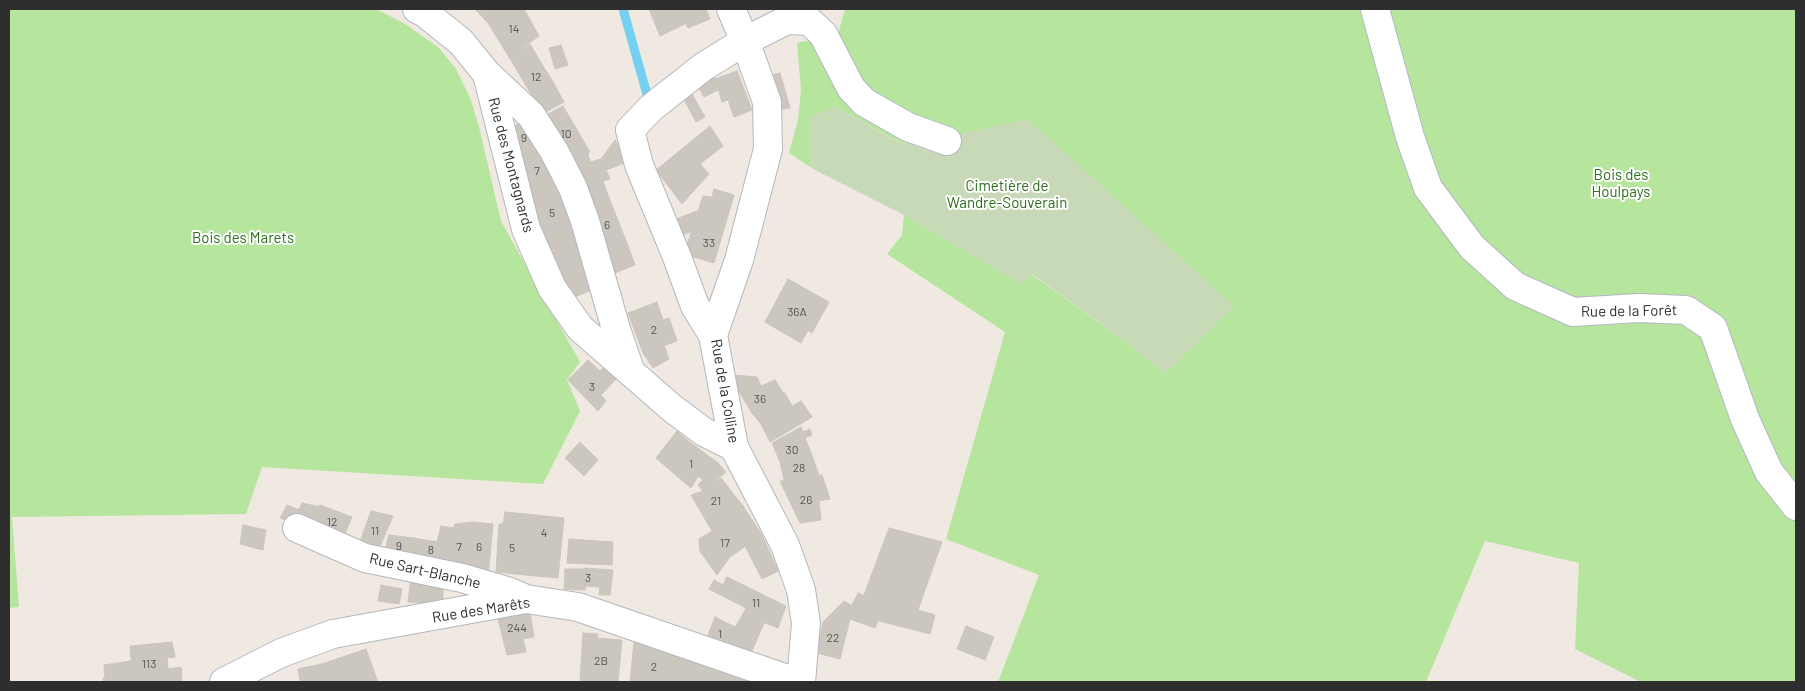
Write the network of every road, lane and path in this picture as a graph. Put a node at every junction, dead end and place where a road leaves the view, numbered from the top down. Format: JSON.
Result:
{"nodes":[{"id":1,"x":417,"y":9,"type":"edge"},
{"id":2,"x":730,"y":9,"type":"edge"},
{"id":3,"x":1375,"y":9,"type":"edge"},
{"id":4,"x":745,"y":41,"type":"junction"},
{"id":5,"x":487,"y":74,"type":"junction"},
{"id":6,"x":946,"y":141,"type":"dead end"},
{"id":7,"x":713,"y":335,"type":"junction"},
{"id":8,"x":630,"y":370,"type":"junction"},
{"id":9,"x":734,"y":447,"type":"junction"},
{"id":10,"x":1796,"y":506,"type":"edge"},
{"id":11,"x":297,"y":528,"type":"dead end"},
{"id":12,"x":526,"y":599,"type":"junction"},
{"id":13,"x":224,"y":682,"type":"edge"},
{"id":14,"x":796,"y":682,"type":"edge"},
{"id":15,"x":800,"y":682,"type":"edge"}],
"edges":[{"from":1,"to":5,"type":"street","name":"Rue des Montagnards"},
{"from":2,"to":4,"type":"street","name":"Rue de la Colline"},
{"from":3,"to":10,"type":"street","name":"Rue de la Forêt"},
{"from":4,"to":6,"type":"street"},
{"from":4,"to":7,"type":"street","name":"Rue de la Colline"},
{"from":4,"to":7,"type":"street"},
{"from":5,"to":8,"type":"street","name":"Rue des Montagnards"},
{"from":5,"to":8,"type":"street","name":"Rue des Montagnards"},
{"from":7,"to":9,"type":"street","name":"Rue de la Colline"},
{"from":8,"to":9,"type":"street","name":"Rue des Montagnards"},
{"from":9,"to":15,"type":"street","name":"Rue de la Colline"},
{"from":11,"to":12,"type":"street","name":"Rue Sart-Blanche"},
{"from":12,"to":13,"type":"street","name":"Rue des Marêts"},
{"from":12,"to":14,"type":"street","name":"Rue des Marêts"}]}
